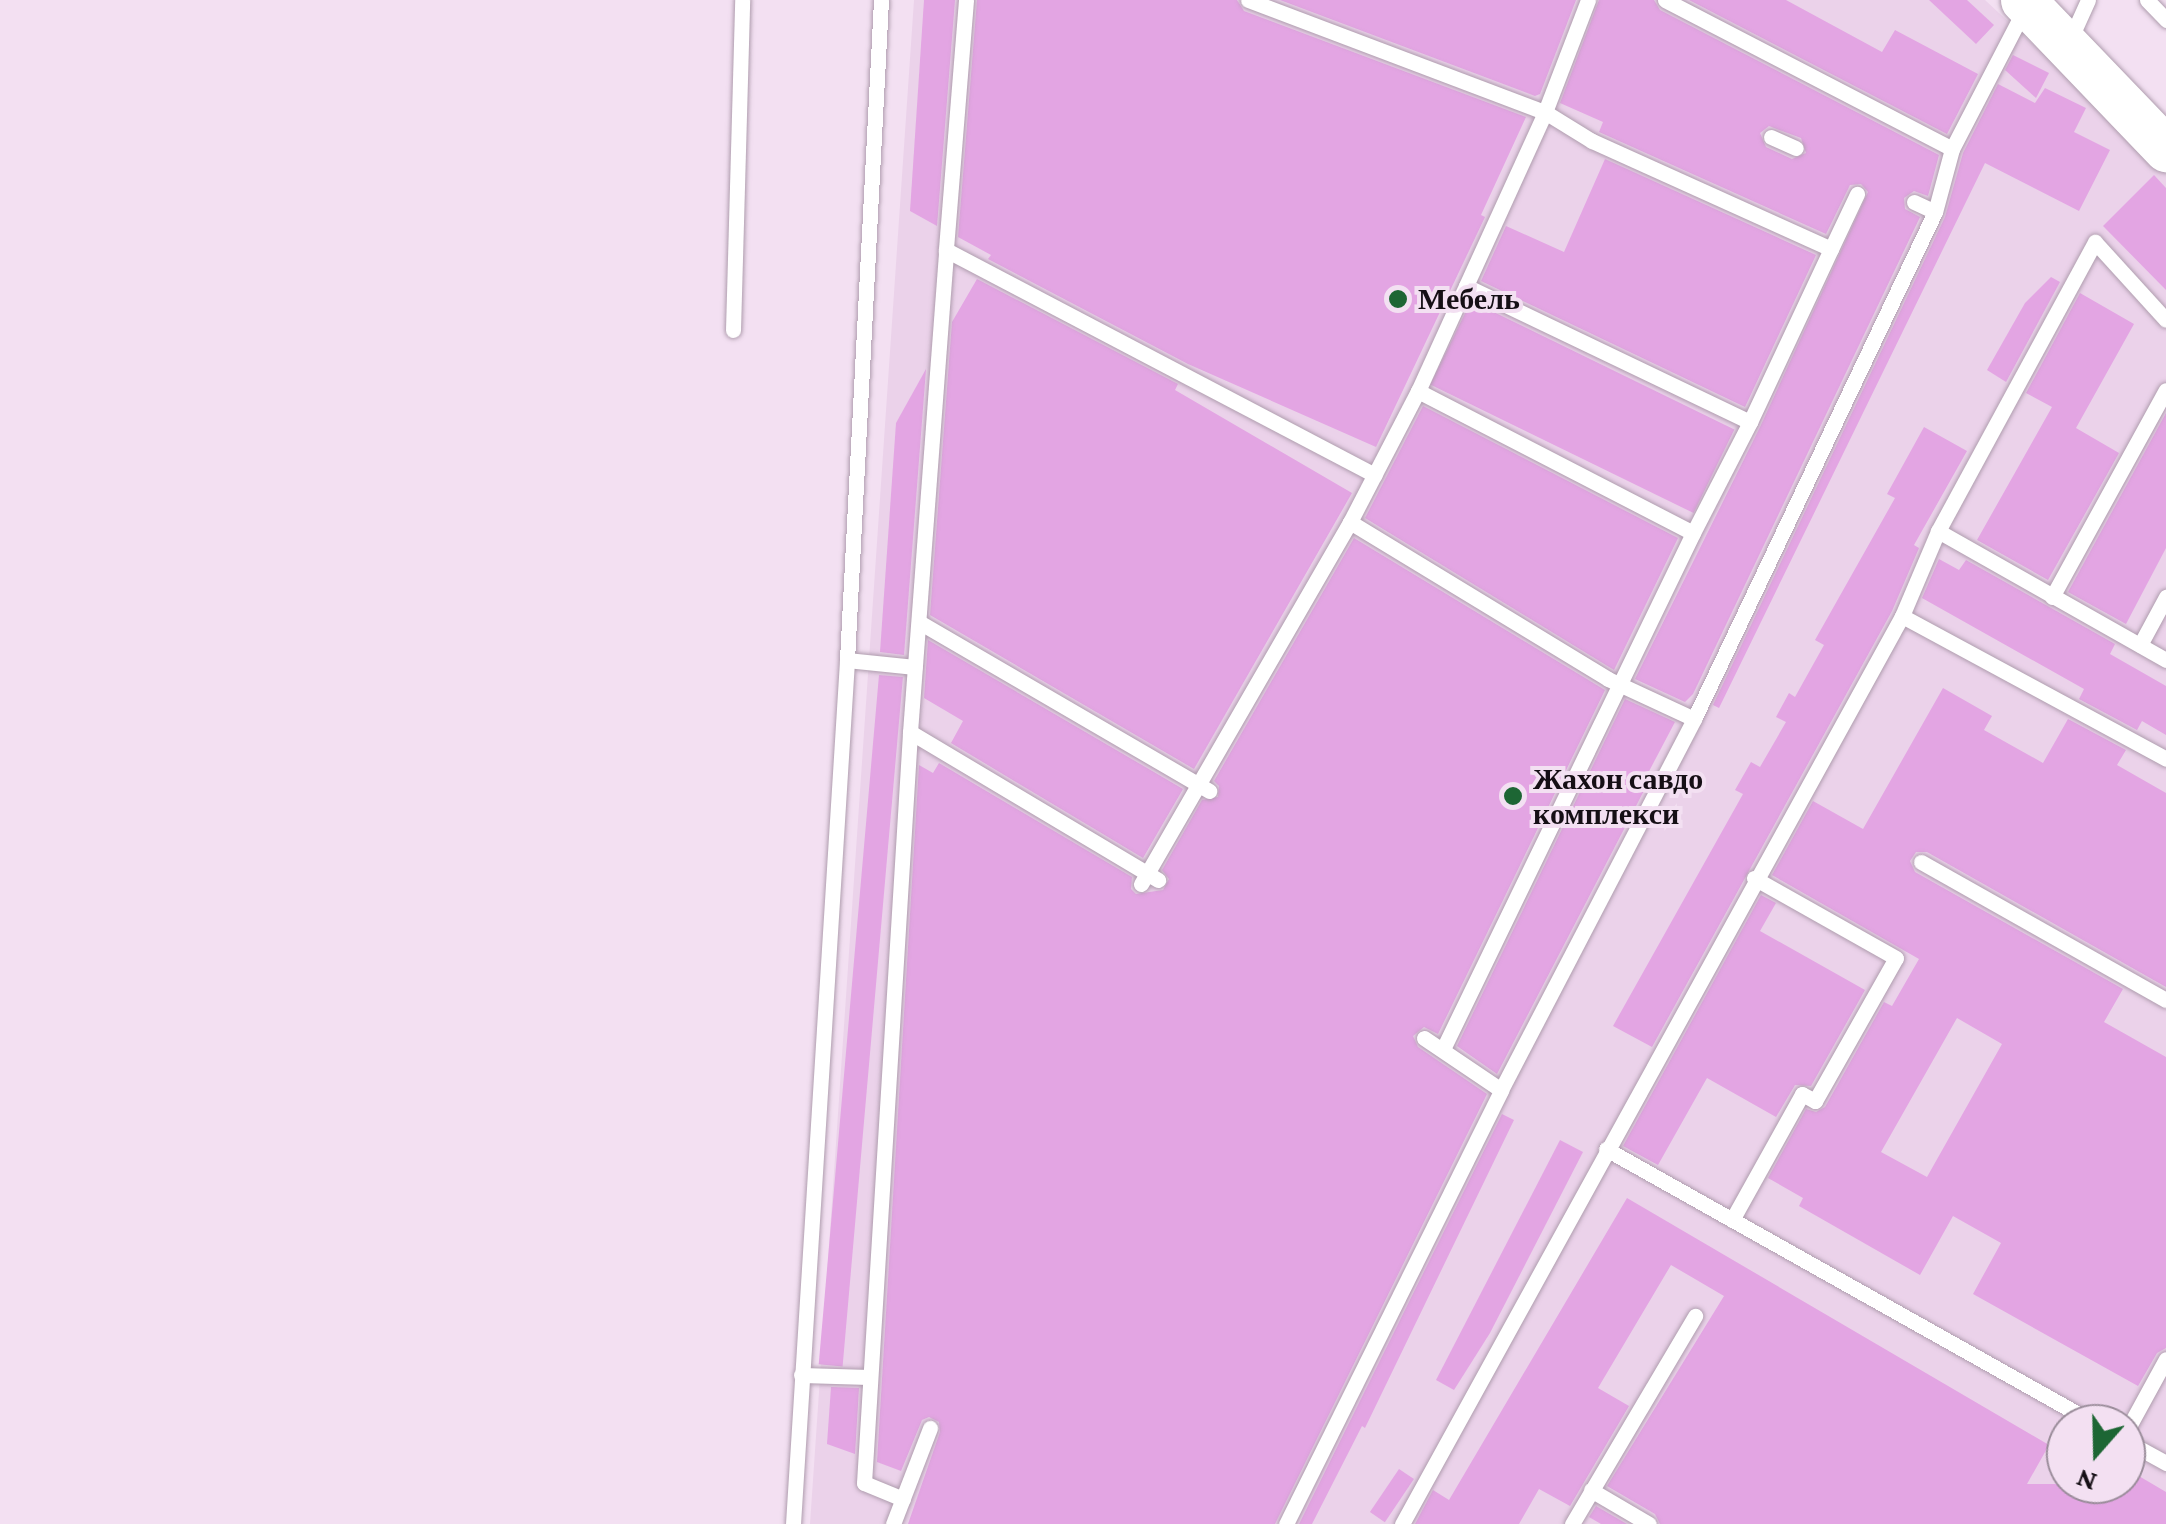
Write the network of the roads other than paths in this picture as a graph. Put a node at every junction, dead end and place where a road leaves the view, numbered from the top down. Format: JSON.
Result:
{"nodes":[{"id":1,"x":742,"y":0,"type":"edge"},
{"id":2,"x":880,"y":0,"type":"edge"},
{"id":3,"x":966,"y":0,"type":"edge"},
{"id":4,"x":1248,"y":0,"type":"edge"},
{"id":5,"x":1588,"y":0,"type":"edge"},
{"id":6,"x":1665,"y":0,"type":"edge"},
{"id":7,"x":2088,"y":0,"type":"edge"},
{"id":8,"x":2147,"y":0,"type":"edge"},
{"id":9,"x":2025,"y":2,"type":"edge"},
{"id":10,"x":2166,"y":20,"type":"edge"},
{"id":11,"x":2068,"y":46,"type":"junction"},
{"id":12,"x":1545,"y":112,"type":"junction"},
{"id":13,"x":1772,"y":137,"type":"dead end"},
{"id":14,"x":1796,"y":148,"type":"dead end"},
{"id":15,"x":1952,"y":149,"type":"junction"},
{"id":16,"x":2166,"y":149,"type":"edge"},
{"id":17,"x":1857,"y":194,"type":"dead end"},
{"id":18,"x":1914,"y":202,"type":"dead end"},
{"id":19,"x":1934,"y":212,"type":"junction"},
{"id":20,"x":1831,"y":249,"type":"junction"},
{"id":21,"x":946,"y":250,"type":"junction"},
{"id":22,"x":1466,"y":286,"type":"junction"},
{"id":23,"x":2166,"y":320,"type":"edge"},
{"id":24,"x":733,"y":330,"type":"dead end"},
{"id":25,"x":2166,"y":390,"type":"edge"},
{"id":26,"x":1418,"y":391,"type":"junction"},
{"id":27,"x":1750,"y":422,"type":"junction"},
{"id":28,"x":1375,"y":475,"type":"junction"},
{"id":29,"x":1350,"y":522,"type":"junction"},
{"id":30,"x":1938,"y":531,"type":"junction"},
{"id":31,"x":1693,"y":534,"type":"junction"},
{"id":32,"x":2052,"y":597,"type":"junction"},
{"id":33,"x":2166,"y":597,"type":"edge"},
{"id":34,"x":1902,"y":616,"type":"junction"},
{"id":35,"x":919,"y":622,"type":"junction"},
{"id":36,"x":2140,"y":645,"type":"junction"},
{"id":37,"x":847,"y":660,"type":"junction"},
{"id":38,"x":2166,"y":660,"type":"edge"},
{"id":39,"x":915,"y":667,"type":"junction"},
{"id":40,"x":1618,"y":683,"type":"junction"},
{"id":41,"x":1694,"y":719,"type":"junction"},
{"id":42,"x":910,"y":732,"type":"junction"},
{"id":43,"x":2166,"y":759,"type":"edge"},
{"id":44,"x":1202,"y":788,"type":"junction"},
{"id":45,"x":1921,"y":862,"type":"dead end"},
{"id":46,"x":1754,"y":878,"type":"junction"},
{"id":47,"x":2166,"y":1000,"type":"edge"},
{"id":48,"x":1424,"y":1038,"type":"dead end"},
{"id":49,"x":1443,"y":1049,"type":"junction"},
{"id":50,"x":1501,"y":1090,"type":"junction"},
{"id":51,"x":1606,"y":1149,"type":"junction"},
{"id":52,"x":1732,"y":1220,"type":"junction"},
{"id":53,"x":1695,"y":1316,"type":"dead end"},
{"id":54,"x":2166,"y":1359,"type":"edge"},
{"id":55,"x":802,"y":1375,"type":"junction"},
{"id":56,"x":870,"y":1378,"type":"junction"},
{"id":57,"x":2060,"y":1404,"type":"edge"},
{"id":58,"x":2141,"y":1404,"type":"edge"},
{"id":59,"x":930,"y":1428,"type":"dead end"},
{"id":60,"x":1592,"y":1490,"type":"junction"},
{"id":61,"x":902,"y":1499,"type":"junction"},
{"id":62,"x":793,"y":1524,"type":"edge"},
{"id":63,"x":893,"y":1524,"type":"edge"},
{"id":64,"x":1286,"y":1524,"type":"edge"},
{"id":65,"x":1402,"y":1524,"type":"edge"},
{"id":66,"x":1572,"y":1524,"type":"edge"},
{"id":67,"x":1649,"y":1524,"type":"edge"}],
"edges":[{"from":1,"to":24,"type":"lane"},
{"from":2,"to":37,"type":"lane"},
{"from":3,"to":21,"type":"lane"},
{"from":4,"to":12,"type":"lane"},
{"from":5,"to":12,"type":"lane"},
{"from":6,"to":15,"type":"lane"},
{"from":7,"to":11,"type":"lane"},
{"from":8,"to":10,"type":"lane"},
{"from":9,"to":11,"type":"main road"},
{"from":9,"to":15,"type":"lane"},
{"from":11,"to":16,"type":"main road"},
{"from":12,"to":20,"type":"lane"},
{"from":12,"to":22,"type":"lane"},
{"from":13,"to":14,"type":"lane"},
{"from":15,"to":19,"type":"lane"},
{"from":17,"to":20,"type":"lane"},
{"from":18,"to":19,"type":"lane"},
{"from":19,"to":41,"type":"lane"},
{"from":20,"to":27,"type":"lane"},
{"from":21,"to":28,"type":"lane"},
{"from":21,"to":35,"type":"lane"},
{"from":22,"to":26,"type":"lane"},
{"from":22,"to":27,"type":"lane"},
{"from":23,"to":30,"type":"lane"},
{"from":25,"to":32,"type":"lane"},
{"from":26,"to":28,"type":"lane"},
{"from":26,"to":31,"type":"lane"},
{"from":27,"to":31,"type":"lane"},
{"from":28,"to":29,"type":"lane"},
{"from":29,"to":40,"type":"lane"},
{"from":29,"to":44,"type":"lane"},
{"from":30,"to":32,"type":"lane"},
{"from":30,"to":34,"type":"lane"},
{"from":31,"to":40,"type":"lane"},
{"from":32,"to":36,"type":"lane"},
{"from":33,"to":36,"type":"lane"},
{"from":34,"to":43,"type":"lane"},
{"from":34,"to":46,"type":"lane"},
{"from":35,"to":39,"type":"lane"},
{"from":35,"to":44,"type":"lane"},
{"from":36,"to":38,"type":"lane"},
{"from":37,"to":39,"type":"lane"},
{"from":37,"to":55,"type":"lane"},
{"from":39,"to":42,"type":"lane"},
{"from":40,"to":41,"type":"lane"},
{"from":40,"to":49,"type":"lane"},
{"from":41,"to":50,"type":"lane"},
{"from":42,"to":44,"type":"lane"},
{"from":42,"to":56,"type":"lane"},
{"from":45,"to":47,"type":"lane"},
{"from":46,"to":51,"type":"lane"},
{"from":46,"to":52,"type":"lane"},
{"from":48,"to":49,"type":"lane"},
{"from":49,"to":50,"type":"lane"},
{"from":50,"to":64,"type":"lane"},
{"from":51,"to":52,"type":"lane"},
{"from":51,"to":65,"type":"lane"},
{"from":52,"to":57,"type":"lane"},
{"from":53,"to":60,"type":"lane"},
{"from":54,"to":58,"type":"lane"},
{"from":55,"to":56,"type":"lane"},
{"from":55,"to":62,"type":"lane"},
{"from":56,"to":61,"type":"lane"},
{"from":59,"to":61,"type":"lane"},
{"from":60,"to":66,"type":"lane"},
{"from":60,"to":67,"type":"lane"},
{"from":61,"to":63,"type":"lane"}]}
